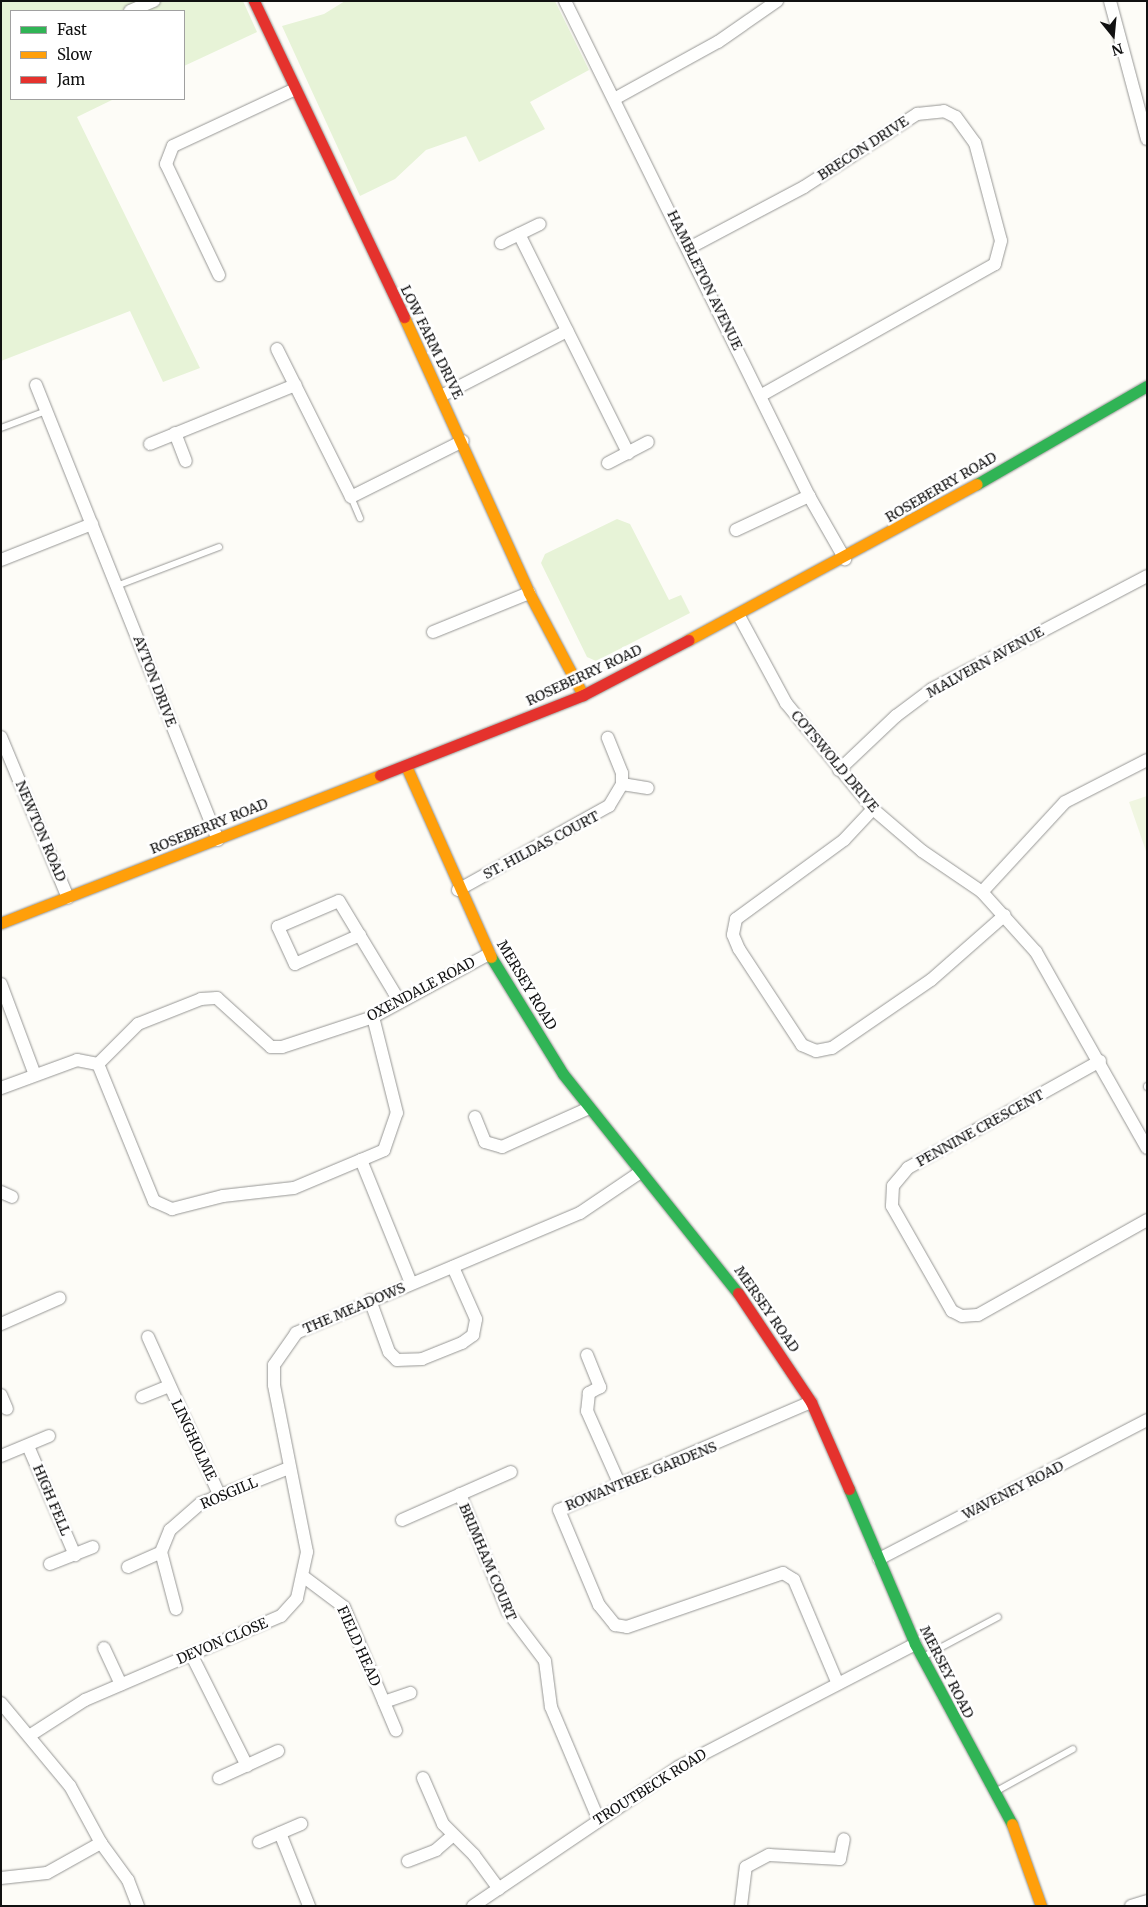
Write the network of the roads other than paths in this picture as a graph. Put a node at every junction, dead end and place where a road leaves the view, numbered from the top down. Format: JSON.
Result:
{"nodes":[{"id":1,"x":154,"y":1,"type":"edge"},
{"id":2,"x":254,"y":1,"type":"edge"},
{"id":3,"x":565,"y":1,"type":"edge"},
{"id":4,"x":777,"y":1,"type":"edge"},
{"id":5,"x":1110,"y":1,"type":"edge"},
{"id":6,"x":132,"y":10,"type":"edge"},
{"id":7,"x":293,"y":90,"type":"junction"},
{"id":8,"x":616,"y":98,"type":"junction"},
{"id":9,"x":1147,"y":139,"type":"edge"},
{"id":10,"x":540,"y":224,"type":"dead end"},
{"id":11,"x":519,"y":234,"type":"junction"},
{"id":12,"x":501,"y":243,"type":"dead end"},
{"id":13,"x":689,"y":248,"type":"junction"},
{"id":14,"x":219,"y":275,"type":"dead end"},
{"id":15,"x":567,"y":331,"type":"junction"},
{"id":16,"x":278,"y":349,"type":"dead end"},
{"id":17,"x":36,"y":385,"type":"dead end"},
{"id":18,"x":295,"y":385,"type":"junction"},
{"id":19,"x":1147,"y":386,"type":"edge"},
{"id":20,"x":762,"y":395,"type":"junction"},
{"id":21,"x":441,"y":396,"type":"junction"},
{"id":22,"x":46,"y":411,"type":"junction"},
{"id":23,"x":1,"y":428,"type":"edge"},
{"id":24,"x":175,"y":434,"type":"junction"},
{"id":25,"x":463,"y":441,"type":"junction"},
{"id":26,"x":648,"y":442,"type":"dead end"},
{"id":27,"x":150,"y":444,"type":"dead end"},
{"id":28,"x":628,"y":453,"type":"junction"},
{"id":29,"x":186,"y":461,"type":"dead end"},
{"id":30,"x":608,"y":463,"type":"dead end"},
{"id":31,"x":810,"y":496,"type":"junction"},
{"id":32,"x":350,"y":497,"type":"junction"},
{"id":33,"x":360,"y":518,"type":"dead end"},
{"id":34,"x":92,"y":524,"type":"junction"},
{"id":35,"x":736,"y":530,"type":"dead end"},
{"id":36,"x":219,"y":547,"type":"dead end"},
{"id":37,"x":845,"y":559,"type":"junction"},
{"id":38,"x":1,"y":560,"type":"edge"},
{"id":39,"x":1147,"y":576,"type":"edge"},
{"id":40,"x":119,"y":585,"type":"junction"},
{"id":41,"x":529,"y":593,"type":"junction"},
{"id":42,"x":738,"y":616,"type":"junction"},
{"id":43,"x":433,"y":632,"type":"dead end"},
{"id":44,"x":583,"y":695,"type":"junction"},
{"id":45,"x":1,"y":737,"type":"edge"},
{"id":46,"x":608,"y":738,"type":"dead end"},
{"id":47,"x":1147,"y":760,"type":"edge"},
{"id":48,"x":406,"y":766,"type":"junction"},
{"id":49,"x":839,"y":770,"type":"junction"},
{"id":50,"x":622,"y":784,"type":"junction"},
{"id":51,"x":648,"y":788,"type":"dead end"},
{"id":52,"x":873,"y":809,"type":"junction"},
{"id":53,"x":218,"y":840,"type":"junction"},
{"id":54,"x":458,"y":890,"type":"junction"},
{"id":55,"x":982,"y":892,"type":"junction"},
{"id":56,"x":68,"y":898,"type":"junction"},
{"id":57,"x":1005,"y":915,"type":"junction"},
{"id":58,"x":1,"y":923,"type":"edge"},
{"id":59,"x":360,"y":935,"type":"junction"},
{"id":60,"x":489,"y":954,"type":"junction"},
{"id":61,"x":1,"y":984,"type":"edge"},
{"id":62,"x":400,"y":1002,"type":"junction"},
{"id":63,"x":373,"y":1017,"type":"junction"},
{"id":64,"x":1100,"y":1061,"type":"junction"},
{"id":65,"x":98,"y":1064,"type":"junction"},
{"id":66,"x":35,"y":1075,"type":"junction"},
{"id":67,"x":1,"y":1088,"type":"edge"},
{"id":68,"x":589,"y":1108,"type":"junction"},
{"id":69,"x":475,"y":1118,"type":"dead end"},
{"id":70,"x":1147,"y":1148,"type":"edge"},
{"id":71,"x":361,"y":1160,"type":"junction"},
{"id":72,"x":638,"y":1173,"type":"junction"},
{"id":73,"x":1147,"y":1220,"type":"edge"},
{"id":74,"x":453,"y":1267,"type":"junction"},
{"id":75,"x":411,"y":1283,"type":"junction"},
{"id":76,"x":60,"y":1298,"type":"dead end"},
{"id":77,"x":370,"y":1300,"type":"junction"},
{"id":78,"x":1,"y":1324,"type":"edge"},
{"id":79,"x":148,"y":1336,"type":"dead end"},
{"id":80,"x":587,"y":1355,"type":"dead end"},
{"id":81,"x":167,"y":1387,"type":"junction"},
{"id":82,"x":1,"y":1395,"type":"edge"},
{"id":83,"x":142,"y":1396,"type":"dead end"},
{"id":84,"x":811,"y":1402,"type":"junction"},
{"id":85,"x":7,"y":1409,"type":"dead end"},
{"id":86,"x":1147,"y":1420,"type":"edge"},
{"id":87,"x":49,"y":1436,"type":"dead end"},
{"id":88,"x":28,"y":1446,"type":"junction"},
{"id":89,"x":1,"y":1456,"type":"edge"},
{"id":90,"x":289,"y":1468,"type":"junction"},
{"id":91,"x":511,"y":1472,"type":"dead end"},
{"id":92,"x":619,"y":1483,"type":"junction"},
{"id":93,"x":219,"y":1494,"type":"junction"},
{"id":94,"x":460,"y":1494,"type":"junction"},
{"id":95,"x":402,"y":1520,"type":"dead end"},
{"id":96,"x":94,"y":1547,"type":"dead end"},
{"id":97,"x":161,"y":1552,"type":"junction"},
{"id":98,"x":75,"y":1555,"type":"junction"},
{"id":99,"x":879,"y":1559,"type":"junction"},
{"id":100,"x":50,"y":1564,"type":"dead end"},
{"id":101,"x":128,"y":1566,"type":"dead end"},
{"id":102,"x":304,"y":1577,"type":"junction"},
{"id":103,"x":176,"y":1609,"type":"dead end"},
{"id":104,"x":998,"y":1617,"type":"dead end"},
{"id":105,"x":915,"y":1644,"type":"junction"},
{"id":106,"x":104,"y":1648,"type":"dead end"},
{"id":107,"x":191,"y":1654,"type":"junction"},
{"id":108,"x":922,"y":1658,"type":"junction"},
{"id":109,"x":837,"y":1682,"type":"junction"},
{"id":110,"x":120,"y":1684,"type":"junction"},
{"id":111,"x":410,"y":1693,"type":"dead end"},
{"id":112,"x":384,"y":1702,"type":"junction"},
{"id":113,"x":1,"y":1703,"type":"edge"},
{"id":114,"x":396,"y":1731,"type":"dead end"},
{"id":115,"x":29,"y":1736,"type":"junction"},
{"id":116,"x":1074,"y":1749,"type":"dead end"},
{"id":117,"x":278,"y":1751,"type":"dead end"},
{"id":118,"x":246,"y":1766,"type":"junction"},
{"id":119,"x":219,"y":1778,"type":"dead end"},
{"id":120,"x":423,"y":1778,"type":"dead end"},
{"id":121,"x":994,"y":1793,"type":"junction"},
{"id":122,"x":598,"y":1818,"type":"junction"},
{"id":123,"x":301,"y":1824,"type":"dead end"},
{"id":124,"x":280,"y":1833,"type":"junction"},
{"id":125,"x":452,"y":1836,"type":"junction"},
{"id":126,"x":844,"y":1839,"type":"dead end"},
{"id":127,"x":259,"y":1842,"type":"dead end"},
{"id":128,"x":101,"y":1843,"type":"junction"},
{"id":129,"x":408,"y":1861,"type":"dead end"},
{"id":130,"x":1,"y":1878,"type":"edge"},
{"id":131,"x":499,"y":1889,"type":"junction"},
{"id":132,"x":1147,"y":1901,"type":"edge"},
{"id":133,"x":138,"y":1906,"type":"edge"},
{"id":134,"x":309,"y":1906,"type":"edge"},
{"id":135,"x":473,"y":1906,"type":"edge"},
{"id":136,"x":741,"y":1906,"type":"edge"},
{"id":137,"x":1041,"y":1906,"type":"edge"},
{"id":138,"x":1130,"y":1906,"type":"edge"}],
"edges":[{"from":1,"to":6,"type":"street"},
{"from":2,"to":7,"type":"street","name":"LOW FARM DRIVE"},
{"from":3,"to":8,"type":"street","name":"HAMBLETON AVENUE"},
{"from":4,"to":8,"type":"street"},
{"from":5,"to":9,"type":"street"},
{"from":7,"to":14,"type":"street"},
{"from":7,"to":21,"type":"street","name":"LOW FARM DRIVE"},
{"from":8,"to":13,"type":"street","name":"HAMBLETON AVENUE"},
{"from":10,"to":11,"type":"street"},
{"from":11,"to":12,"type":"street"},
{"from":11,"to":15,"type":"street"},
{"from":13,"to":20,"type":"street","name":"HAMBLETON AVENUE"},
{"from":13,"to":20,"type":"street","name":"BRECON DRIVE"},
{"from":15,"to":21,"type":"street"},
{"from":15,"to":28,"type":"street"},
{"from":16,"to":18,"type":"street"},
{"from":17,"to":22,"type":"street","name":"AYTON DRIVE"},
{"from":18,"to":24,"type":"street"},
{"from":18,"to":32,"type":"street"},
{"from":19,"to":37,"type":"street","name":"ROSEBERRY ROAD"},
{"from":20,"to":31,"type":"street","name":"HAMBLETON AVENUE"},
{"from":21,"to":25,"type":"street","name":"LOW FARM DRIVE"},
{"from":22,"to":23,"type":"lane"},
{"from":22,"to":34,"type":"street","name":"AYTON DRIVE"},
{"from":24,"to":27,"type":"street"},
{"from":24,"to":29,"type":"street"},
{"from":25,"to":32,"type":"street"},
{"from":25,"to":41,"type":"street","name":"LOW FARM DRIVE"},
{"from":26,"to":28,"type":"street"},
{"from":28,"to":30,"type":"street"},
{"from":31,"to":35,"type":"street"},
{"from":31,"to":37,"type":"street","name":"HAMBLETON AVENUE"},
{"from":32,"to":33,"type":"lane"},
{"from":34,"to":38,"type":"street"},
{"from":34,"to":40,"type":"street","name":"AYTON DRIVE"},
{"from":36,"to":40,"type":"lane"},
{"from":37,"to":42,"type":"street","name":"ROSEBERRY ROAD"},
{"from":39,"to":49,"type":"street","name":"MALVERN AVENUE"},
{"from":40,"to":53,"type":"street","name":"AYTON DRIVE"},
{"from":41,"to":43,"type":"street"},
{"from":41,"to":44,"type":"street","name":"LOW FARM DRIVE"},
{"from":42,"to":44,"type":"street","name":"ROSEBERRY ROAD"},
{"from":42,"to":49,"type":"street","name":"COTSWOLD DRIVE"},
{"from":44,"to":48,"type":"street","name":"ROSEBERRY ROAD"},
{"from":45,"to":56,"type":"street","name":"NEWTON ROAD"},
{"from":46,"to":50,"type":"street"},
{"from":47,"to":55,"type":"street"},
{"from":48,"to":53,"type":"street","name":"ROSEBERRY ROAD"},
{"from":48,"to":54,"type":"street","name":"MERSEY ROAD"},
{"from":49,"to":52,"type":"street","name":"COTSWOLD DRIVE"},
{"from":50,"to":51,"type":"street"},
{"from":50,"to":54,"type":"street","name":"ST. HILDAS COURT"},
{"from":52,"to":55,"type":"street","name":"COTSWOLD DRIVE"},
{"from":52,"to":57,"type":"street"},
{"from":53,"to":56,"type":"street","name":"ROSEBERRY ROAD"},
{"from":54,"to":60,"type":"street","name":"MERSEY ROAD"},
{"from":55,"to":57,"type":"street","name":"COTSWOLD DRIVE"},
{"from":56,"to":58,"type":"street","name":"ROSEBERRY ROAD"},
{"from":57,"to":64,"type":"street","name":"COTSWOLD DRIVE"},
{"from":59,"to":59,"type":"street"},
{"from":59,"to":62,"type":"street"},
{"from":60,"to":62,"type":"street","name":"OXENDALE ROAD"},
{"from":60,"to":68,"type":"street","name":"MERSEY ROAD"},
{"from":61,"to":66,"type":"street"},
{"from":62,"to":63,"type":"street","name":"OXENDALE ROAD"},
{"from":63,"to":65,"type":"street","name":"OXENDALE ROAD"},
{"from":63,"to":71,"type":"street"},
{"from":64,"to":70,"type":"street","name":"COTSWOLD DRIVE"},
{"from":64,"to":73,"type":"street","name":"PENNINE CRESCENT"},
{"from":65,"to":66,"type":"street"},
{"from":65,"to":71,"type":"street"},
{"from":66,"to":67,"type":"street"},
{"from":68,"to":69,"type":"street"},
{"from":68,"to":72,"type":"street","name":"MERSEY ROAD"},
{"from":71,"to":75,"type":"street"},
{"from":72,"to":74,"type":"street","name":"THE MEADOWS"},
{"from":72,"to":84,"type":"street","name":"MERSEY ROAD"},
{"from":74,"to":75,"type":"street","name":"THE MEADOWS"},
{"from":74,"to":77,"type":"street"},
{"from":75,"to":77,"type":"street","name":"THE MEADOWS"},
{"from":76,"to":78,"type":"street"},
{"from":77,"to":90,"type":"street","name":"THE MEADOWS"},
{"from":79,"to":81,"type":"street","name":"LINGHOLME"},
{"from":80,"to":92,"type":"street"},
{"from":81,"to":83,"type":"street","name":"LINGHOLME"},
{"from":81,"to":93,"type":"street","name":"LINGHOLME"},
{"from":82,"to":85,"type":"street"},
{"from":84,"to":92,"type":"street","name":"ROWANTREE GARDENS"},
{"from":84,"to":99,"type":"street","name":"MERSEY ROAD"},
{"from":86,"to":99,"type":"street","name":"WAVENEY ROAD"},
{"from":87,"to":88,"type":"street"},
{"from":88,"to":89,"type":"street"},
{"from":88,"to":98,"type":"street","name":"HIGH FELL"},
{"from":90,"to":93,"type":"street","name":"ROSGILL"},
{"from":90,"to":102,"type":"street","name":"THE MEADOWS"},
{"from":91,"to":94,"type":"street","name":"BRIMHAM COURT"},
{"from":92,"to":109,"type":"street","name":"ROWANTREE GARDENS"},
{"from":93,"to":97,"type":"street","name":"ROSGILL"},
{"from":94,"to":95,"type":"street","name":"BRIMHAM COURT"},
{"from":94,"to":122,"type":"street","name":"BRIMHAM COURT"},
{"from":96,"to":98,"type":"street"},
{"from":97,"to":101,"type":"street"},
{"from":97,"to":103,"type":"street"},
{"from":98,"to":100,"type":"street"},
{"from":99,"to":105,"type":"street","name":"MERSEY ROAD"},
{"from":102,"to":107,"type":"street","name":"DEVON CLOSE"},
{"from":102,"to":112,"type":"street","name":"FIELD HEAD"},
{"from":104,"to":108,"type":"lane"},
{"from":105,"to":108,"type":"street","name":"MERSEY ROAD"},
{"from":105,"to":109,"type":"street","name":"TROUTBECK ROAD"},
{"from":106,"to":110,"type":"street"},
{"from":107,"to":110,"type":"street","name":"DEVON CLOSE"},
{"from":107,"to":118,"type":"street"},
{"from":108,"to":121,"type":"street","name":"MERSEY ROAD"},
{"from":109,"to":122,"type":"street","name":"TROUTBECK ROAD"},
{"from":110,"to":115,"type":"street","name":"DEVON CLOSE"},
{"from":111,"to":112,"type":"street","name":"FIELD HEAD"},
{"from":112,"to":114,"type":"street","name":"FIELD HEAD"},
{"from":113,"to":115,"type":"street"},
{"from":115,"to":128,"type":"street"},
{"from":116,"to":121,"type":"lane"},
{"from":117,"to":118,"type":"street"},
{"from":118,"to":119,"type":"street"},
{"from":120,"to":125,"type":"street"},
{"from":121,"to":137,"type":"street","name":"MERSEY ROAD"},
{"from":122,"to":131,"type":"street","name":"TROUTBECK ROAD"},
{"from":123,"to":124,"type":"street"},
{"from":124,"to":127,"type":"street"},
{"from":124,"to":134,"type":"street"},
{"from":125,"to":129,"type":"street"},
{"from":125,"to":131,"type":"street"},
{"from":126,"to":136,"type":"street"},
{"from":128,"to":130,"type":"street"},
{"from":128,"to":133,"type":"street"},
{"from":131,"to":135,"type":"street","name":"TROUTBECK ROAD"},
{"from":132,"to":138,"type":"street"}]}
